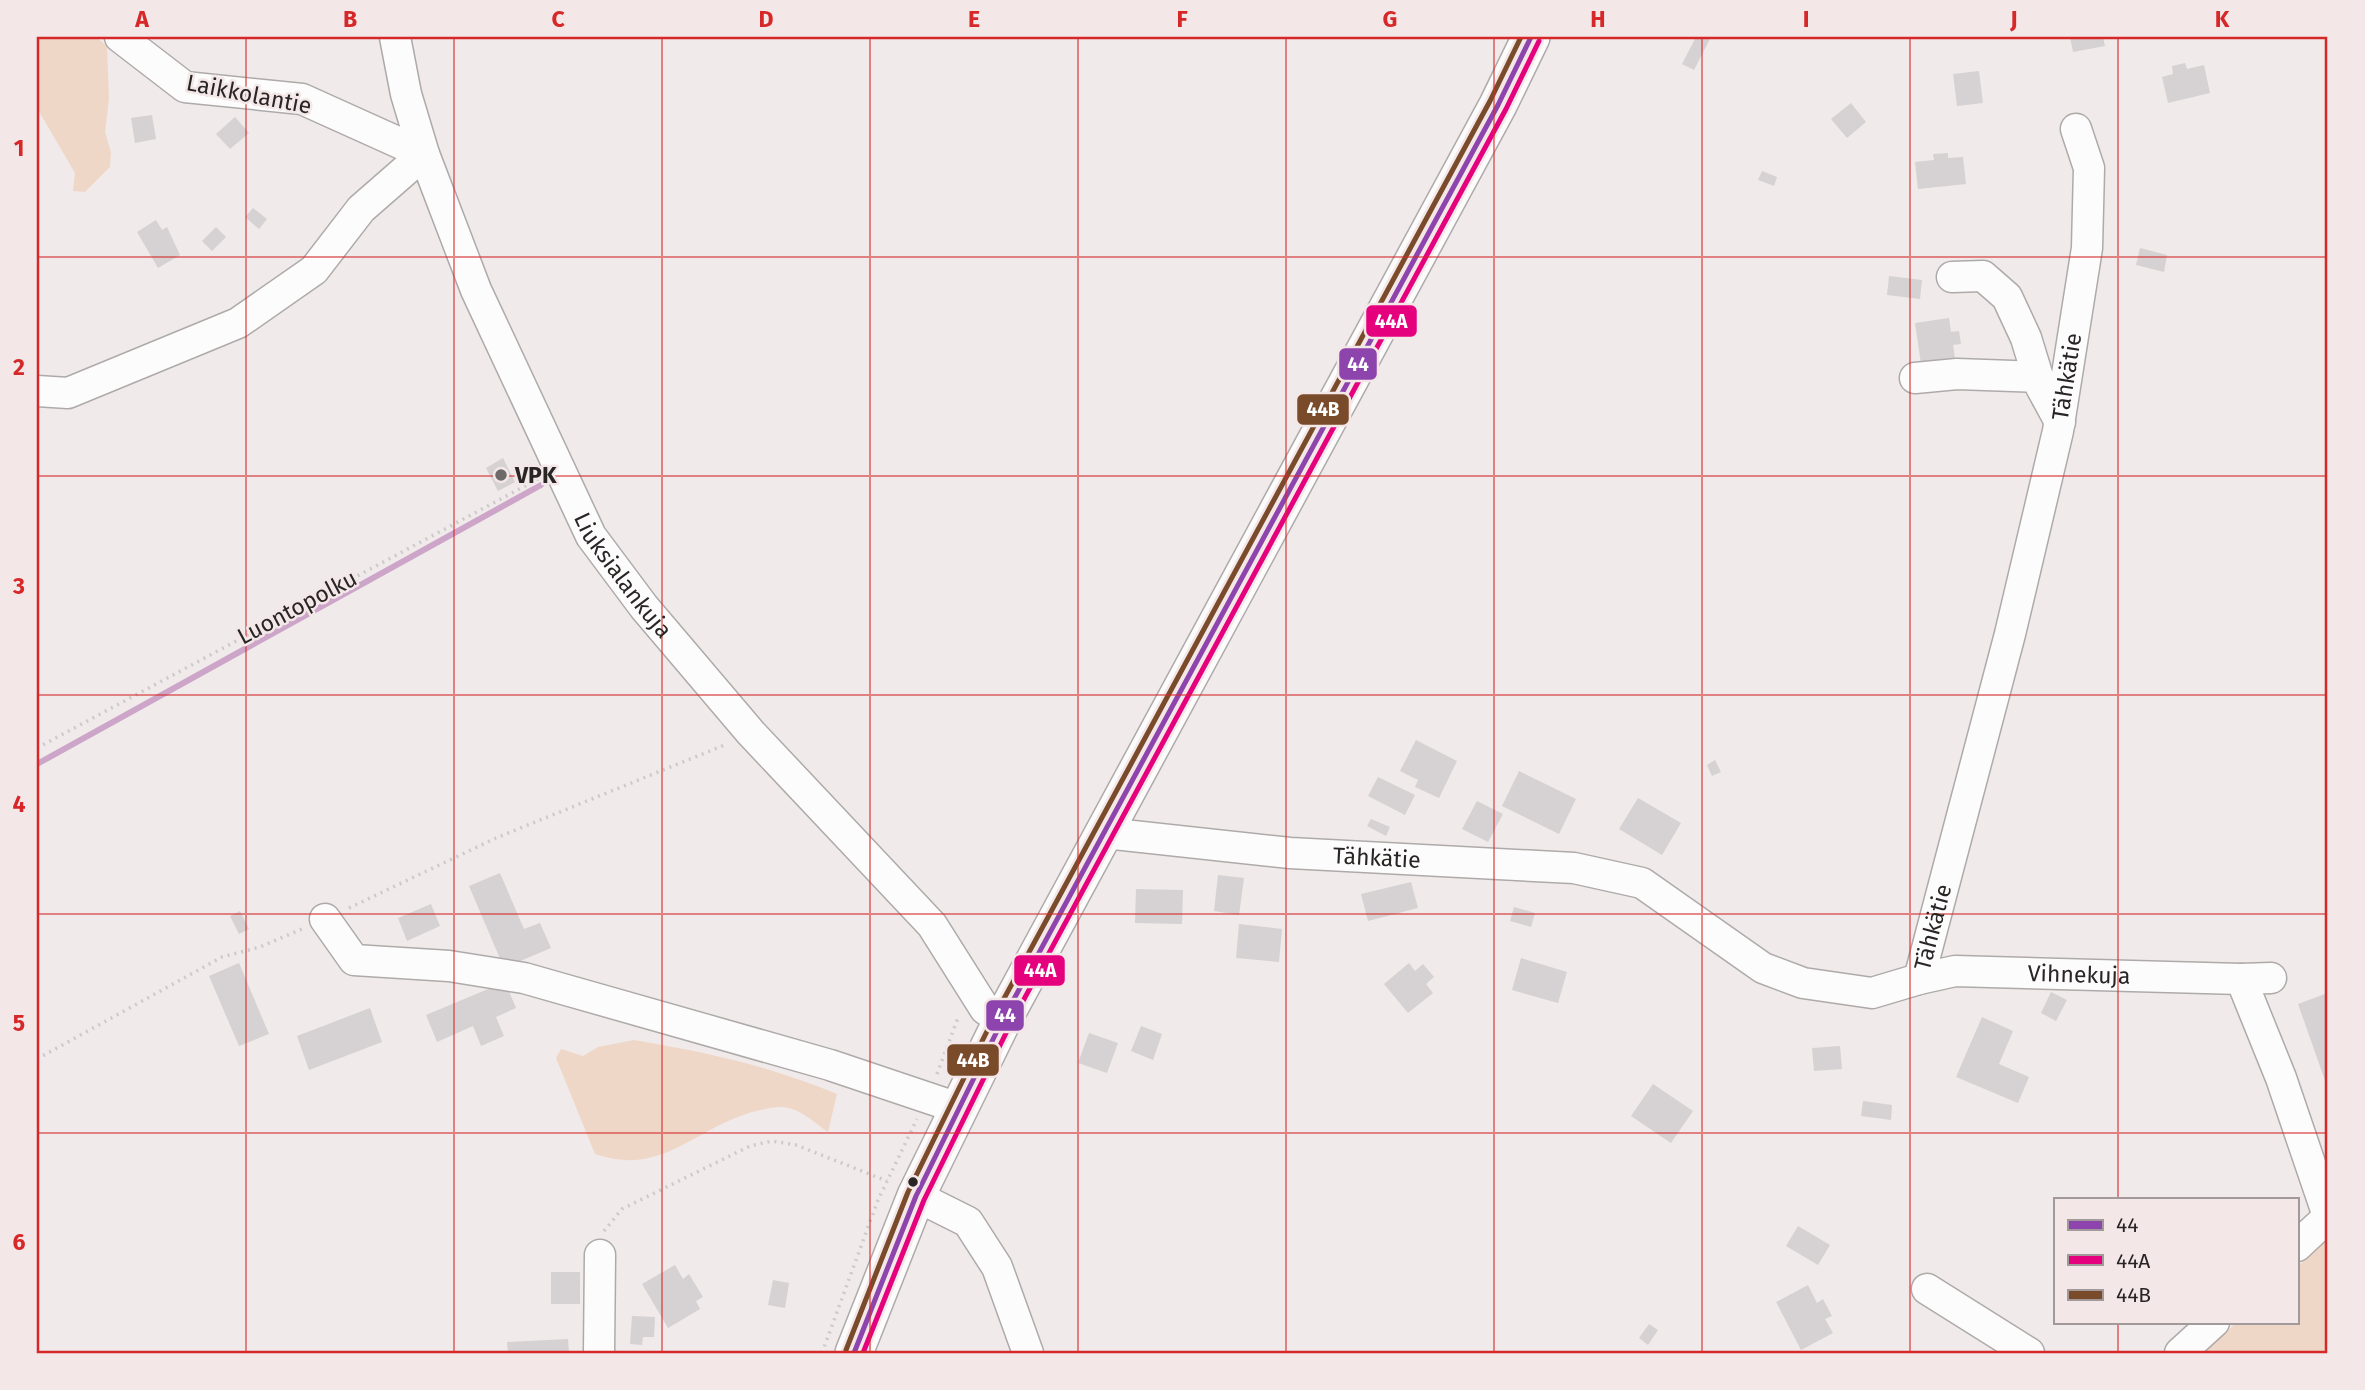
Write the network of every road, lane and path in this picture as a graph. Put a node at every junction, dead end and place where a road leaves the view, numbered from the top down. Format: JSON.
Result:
{"nodes":[{"id":1,"x":120,"y":37,"type":"edge"},
{"id":2,"x":395,"y":37,"type":"edge"},
{"id":3,"x":1531,"y":37,"type":"edge"},
{"id":4,"x":2076,"y":129,"type":"dead end"},
{"id":5,"x":424,"y":155,"type":"junction"},
{"id":6,"x":1952,"y":278,"type":"dead end"},
{"id":7,"x":2038,"y":377,"type":"junction"},
{"id":8,"x":1915,"y":378,"type":"dead end"},
{"id":9,"x":37,"y":391,"type":"edge"},
{"id":10,"x":2060,"y":422,"type":"junction"},
{"id":11,"x":559,"y":468,"type":"junction"},
{"id":12,"x":751,"y":733,"type":"junction"},
{"id":13,"x":37,"y":748,"type":"edge"},
{"id":14,"x":1105,"y":833,"type":"junction"},
{"id":15,"x":325,"y":919,"type":"junction"},
{"id":16,"x":2271,"y":978,"type":"dead end"},
{"id":17,"x":1919,"y":979,"type":"junction"},
{"id":18,"x":2241,"y":979,"type":"junction"},
{"id":19,"x":970,"y":985,"type":"junction"},
{"id":20,"x":1002,"y":1021,"type":"junction"},
{"id":21,"x":37,"y":1059,"type":"edge"},
{"id":22,"x":943,"y":1103,"type":"junction"},
{"id":23,"x":902,"y":1188,"type":"junction"},
{"id":24,"x":2328,"y":1217,"type":"edge"},
{"id":25,"x":2298,"y":1245,"type":"edge"},
{"id":26,"x":600,"y":1255,"type":"joint"},
{"id":27,"x":1927,"y":1289,"type":"dead end"},
{"id":28,"x":2212,"y":1324,"type":"edge"},
{"id":29,"x":599,"y":1353,"type":"edge"},
{"id":30,"x":822,"y":1353,"type":"edge"},
{"id":31,"x":854,"y":1353,"type":"edge"},
{"id":32,"x":1028,"y":1353,"type":"edge"},
{"id":33,"x":2029,"y":1353,"type":"edge"},
{"id":34,"x":2180,"y":1353,"type":"edge"}],
"edges":[{"from":1,"to":5,"type":"street","name":"Laikkolantie"},
{"from":2,"to":5,"type":"street","name":"Liuksialankuja"},
{"from":3,"to":14,"type":"main road"},
{"from":4,"to":10,"type":"street","name":"Tähkätie"},
{"from":5,"to":9,"type":"street"},
{"from":5,"to":11,"type":"street","name":"Liuksialankuja"},
{"from":6,"to":7,"type":"street"},
{"from":7,"to":8,"type":"street"},
{"from":7,"to":10,"type":"street"},
{"from":10,"to":17,"type":"street","name":"Tähkätie"},
{"from":11,"to":12,"type":"street","name":"Liuksialankuja"},
{"from":11,"to":13,"type":"path","name":"Luontopolku"},
{"from":12,"to":15,"type":"path"},
{"from":12,"to":19,"type":"street","name":"Liuksialankuja"},
{"from":14,"to":17,"type":"street","name":"Tähkätie"},
{"from":14,"to":20,"type":"main road"},
{"from":15,"to":21,"type":"path"},
{"from":15,"to":22,"type":"street"},
{"from":16,"to":18,"type":"street","name":"Vihnekuja"},
{"from":17,"to":18,"type":"street","name":"Vihnekuja"},
{"from":18,"to":24,"type":"street"},
{"from":19,"to":20,"type":"street","name":"Liuksialankuja"},
{"from":19,"to":22,"type":"path"},
{"from":20,"to":22,"type":"main road"},
{"from":22,"to":23,"type":"main road"},
{"from":22,"to":23,"type":"path"},
{"from":23,"to":26,"type":"path"},
{"from":23,"to":30,"type":"path"},
{"from":23,"to":31,"type":"main road"},
{"from":23,"to":32,"type":"street"},
{"from":24,"to":25,"type":"street"},
{"from":26,"to":29,"type":"street"},
{"from":27,"to":33,"type":"street"},
{"from":28,"to":34,"type":"street"}]}
